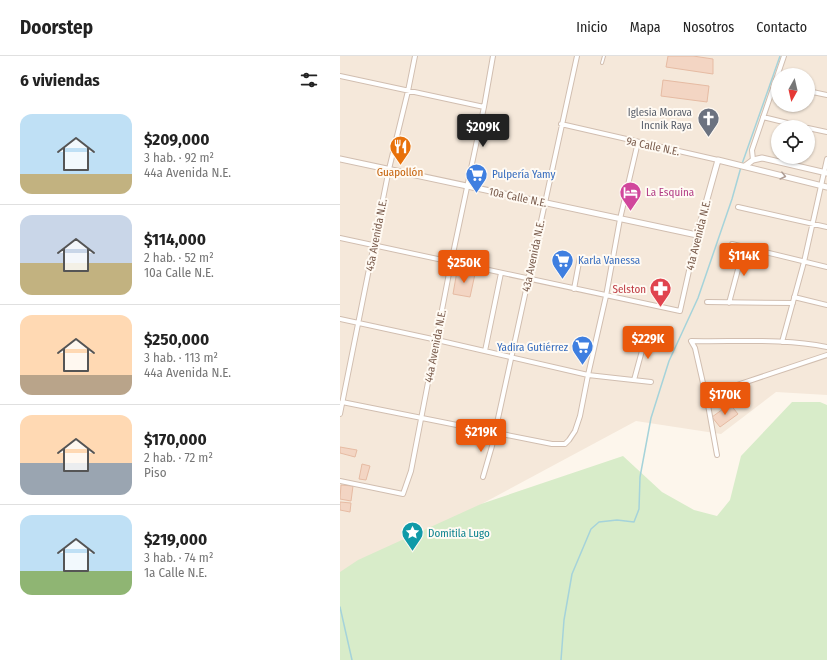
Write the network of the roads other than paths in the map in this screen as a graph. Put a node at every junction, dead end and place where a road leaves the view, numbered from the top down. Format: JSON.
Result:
{"nodes":[{"id":1,"x":415,"y":56,"type":"edge"},
{"id":2,"x":493,"y":56,"type":"edge"},
{"id":3,"x":577,"y":56,"type":"edge"},
{"id":4,"x":604,"y":56,"type":"edge"},
{"id":5,"x":784,"y":56,"type":"edge"},
{"id":6,"x":602,"y":63,"type":"dead end"},
{"id":7,"x":780,"y":68,"type":"edge"},
{"id":8,"x":340,"y":76,"type":"edge"},
{"id":9,"x":408,"y":91,"type":"junction"},
{"id":10,"x":815,"y":92,"type":"edge"},
{"id":11,"x":827,"y":95,"type":"edge"},
{"id":12,"x":771,"y":96,"type":"edge"},
{"id":13,"x":484,"y":107,"type":"junction"},
{"id":14,"x":763,"y":118,"type":"junction"},
{"id":15,"x":772,"y":120,"type":"edge"},
{"id":16,"x":561,"y":124,"type":"junction"},
{"id":17,"x":815,"y":129,"type":"edge"},
{"id":18,"x":827,"y":132,"type":"edge"},
{"id":19,"x":638,"y":142,"type":"junction"},
{"id":20,"x":340,"y":159,"type":"edge"},
{"id":21,"x":827,"y":159,"type":"edge"},
{"id":22,"x":718,"y":160,"type":"junction"},
{"id":23,"x":753,"y":160,"type":"junction"},
{"id":24,"x":743,"y":166,"type":"junction"},
{"id":25,"x":389,"y":169,"type":"junction"},
{"id":26,"x":825,"y":173,"type":"edge"},
{"id":27,"x":467,"y":186,"type":"junction"},
{"id":28,"x":824,"y":186,"type":"edge"},
{"id":29,"x":545,"y":203,"type":"junction"},
{"id":30,"x":738,"y":207,"type":"dead end"},
{"id":31,"x":620,"y":219,"type":"junction"},
{"id":32,"x":812,"y":224,"type":"junction"},
{"id":33,"x":827,"y":227,"type":"edge"},
{"id":34,"x":697,"y":235,"type":"junction"},
{"id":35,"x":340,"y":238,"type":"edge"},
{"id":36,"x":732,"y":244,"type":"dead end"},
{"id":37,"x":374,"y":245,"type":"junction"},
{"id":38,"x":744,"y":247,"type":"junction"},
{"id":39,"x":580,"y":257,"type":"dead end"},
{"id":40,"x":804,"y":262,"type":"junction"},
{"id":41,"x":451,"y":263,"type":"junction"},
{"id":42,"x":827,"y":267,"type":"edge"},
{"id":43,"x":501,"y":273,"type":"junction"},
{"id":44,"x":528,"y":279,"type":"junction"},
{"id":45,"x":574,"y":289,"type":"junction"},
{"id":46,"x":606,"y":296,"type":"junction"},
{"id":47,"x":794,"y":297,"type":"junction"},
{"id":48,"x":707,"y":302,"type":"dead end"},
{"id":49,"x":729,"y":303,"type":"junction"},
{"id":50,"x":792,"y":303,"type":"junction"},
{"id":51,"x":827,"y":306,"type":"edge"},
{"id":52,"x":340,"y":319,"type":"edge"},
{"id":53,"x":359,"y":323,"type":"junction"},
{"id":54,"x":646,"y":336,"type":"dead end"},
{"id":55,"x":437,"y":340,"type":"junction"},
{"id":56,"x":782,"y":342,"type":"junction"},
{"id":57,"x":827,"y":347,"type":"edge"},
{"id":58,"x":485,"y":351,"type":"junction"},
{"id":59,"x":827,"y":354,"type":"edge"},
{"id":60,"x":511,"y":357,"type":"junction"},
{"id":61,"x":588,"y":375,"type":"junction"},
{"id":62,"x":634,"y":380,"type":"junction"},
{"id":63,"x":651,"y":382,"type":"dead end"},
{"id":64,"x":342,"y":402,"type":"junction"},
{"id":65,"x":708,"y":405,"type":"junction"},
{"id":66,"x":340,"y":414,"type":"edge"},
{"id":67,"x":420,"y":417,"type":"junction"},
{"id":68,"x":494,"y":432,"type":"junction"},
{"id":69,"x":717,"y":455,"type":"dead end"},
{"id":70,"x":483,"y":477,"type":"dead end"},
{"id":71,"x":340,"y":482,"type":"edge"}],
"edges":[{"from":1,"to":9,"type":"street","name":"45a Avenida N.E."},
{"from":2,"to":13,"type":"street","name":"44a Avenida N.E."},
{"from":3,"to":16,"type":"street","name":"43a Avenida N.E."},
{"from":4,"to":6,"type":"lane"},
{"from":5,"to":7,"type":"street"},
{"from":8,"to":9,"type":"street"},
{"from":9,"to":13,"type":"street"},
{"from":9,"to":25,"type":"street","name":"45a Avenida N.E."},
{"from":10,"to":11,"type":"street"},
{"from":12,"to":14,"type":"street"},
{"from":13,"to":27,"type":"street","name":"44a Avenida N.E."},
{"from":14,"to":15,"type":"street"},
{"from":14,"to":23,"type":"street"},
{"from":16,"to":19,"type":"street","name":"9a Calle N.E."},
{"from":16,"to":29,"type":"street","name":"43a Avenida N.E."},
{"from":17,"to":18,"type":"street"},
{"from":19,"to":22,"type":"street","name":"9a Calle N.E."},
{"from":19,"to":31,"type":"street"},
{"from":20,"to":25,"type":"street","name":"10a Calle N.E."},
{"from":21,"to":26,"type":"street"},
{"from":22,"to":24,"type":"street","name":"9a Calle N.E."},
{"from":22,"to":34,"type":"street","name":"41a Avenida N.E."},
{"from":23,"to":24,"type":"street"},
{"from":23,"to":26,"type":"street"},
{"from":24,"to":28,"type":"street","name":"9a Calle N.E.","one_way":true},
{"from":25,"to":27,"type":"street","name":"10a Calle N.E."},
{"from":25,"to":37,"type":"street","name":"45a Avenida N.E."},
{"from":26,"to":28,"type":"street"},
{"from":27,"to":29,"type":"street","name":"10a Calle N.E."},
{"from":27,"to":41,"type":"street","name":"44a Avenida N.E."},
{"from":28,"to":32,"type":"street"},
{"from":29,"to":31,"type":"street","name":"10a Calle N.E."},
{"from":29,"to":44,"type":"street","name":"43a Avenida N.E."},
{"from":30,"to":32,"type":"street"},
{"from":31,"to":34,"type":"street","name":"10a Calle N.E."},
{"from":31,"to":46,"type":"street"},
{"from":32,"to":33,"type":"street"},
{"from":32,"to":40,"type":"street"},
{"from":34,"to":46,"type":"street","name":"41a Avenida N.E."},
{"from":35,"to":37,"type":"street"},
{"from":36,"to":38,"type":"street"},
{"from":37,"to":41,"type":"street"},
{"from":37,"to":53,"type":"street","name":"45a Avenida N.E."},
{"from":38,"to":40,"type":"street"},
{"from":38,"to":49,"type":"street"},
{"from":39,"to":45,"type":"street"},
{"from":40,"to":42,"type":"street"},
{"from":40,"to":47,"type":"street"},
{"from":41,"to":43,"type":"street"},
{"from":41,"to":55,"type":"street","name":"44a Avenida N.E."},
{"from":43,"to":44,"type":"street"},
{"from":43,"to":58,"type":"street"},
{"from":44,"to":45,"type":"street"},
{"from":44,"to":60,"type":"street","name":"43a Avenida N.E."},
{"from":45,"to":46,"type":"street"},
{"from":46,"to":61,"type":"street"},
{"from":47,"to":50,"type":"street"},
{"from":47,"to":51,"type":"street"},
{"from":48,"to":49,"type":"street"},
{"from":49,"to":50,"type":"street"},
{"from":50,"to":56,"type":"street"},
{"from":52,"to":53,"type":"street"},
{"from":53,"to":55,"type":"street"},
{"from":53,"to":64,"type":"street","name":"45a Avenida N.E."},
{"from":54,"to":62,"type":"street"},
{"from":55,"to":58,"type":"street"},
{"from":55,"to":67,"type":"street","name":"44a Avenida N.E."},
{"from":56,"to":57,"type":"street"},
{"from":56,"to":65,"type":"street"},
{"from":58,"to":60,"type":"street"},
{"from":59,"to":65,"type":"street"},
{"from":60,"to":61,"type":"street"},
{"from":60,"to":68,"type":"street","name":"43a Avenida N.E."},
{"from":61,"to":62,"type":"street"},
{"from":61,"to":68,"type":"street"},
{"from":62,"to":63,"type":"street"},
{"from":64,"to":66,"type":"street","name":"45a Avenida N.E."},
{"from":64,"to":67,"type":"street"},
{"from":65,"to":69,"type":"street"},
{"from":67,"to":68,"type":"street"},
{"from":67,"to":71,"type":"street","name":"44a Avenida N.E."},
{"from":68,"to":70,"type":"street","name":"43a Avenida N.E."}]}
